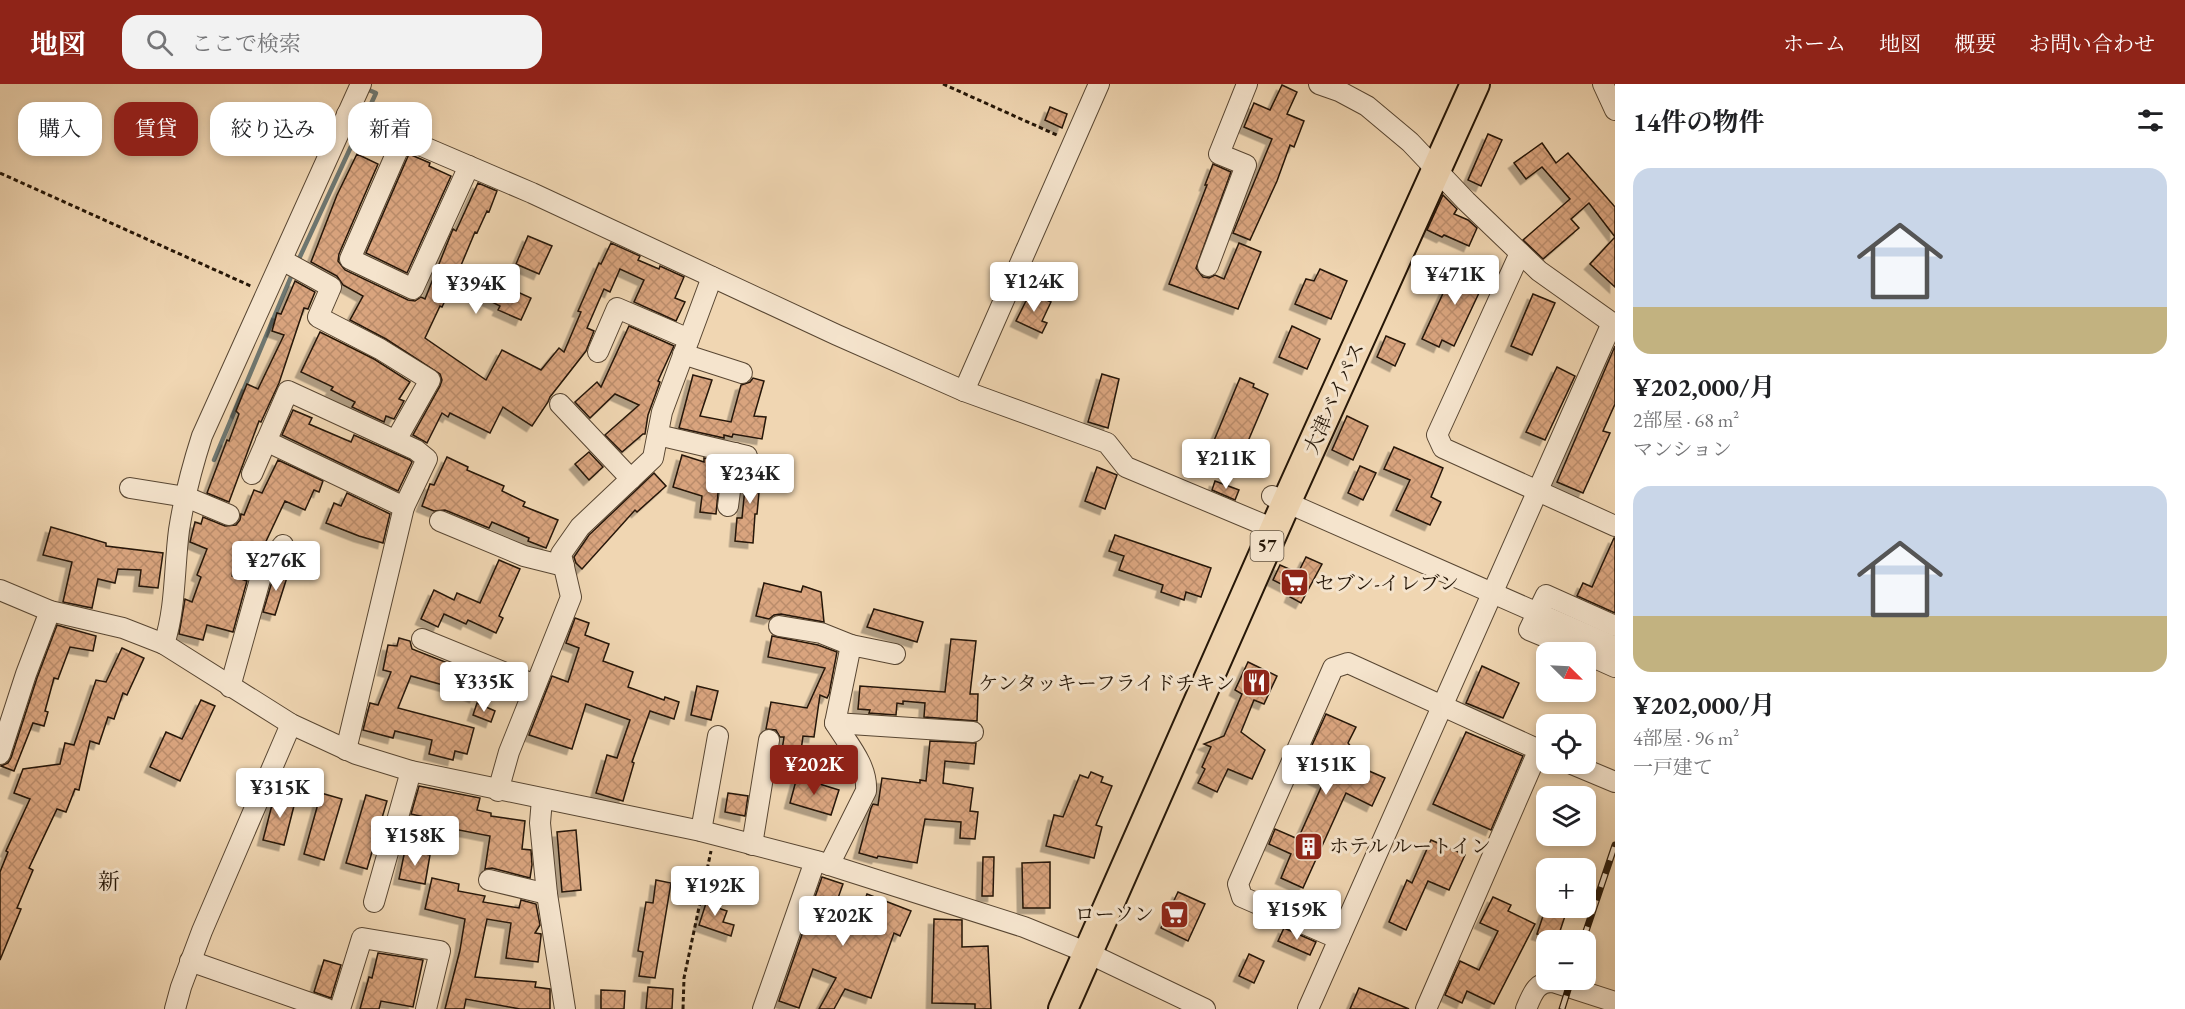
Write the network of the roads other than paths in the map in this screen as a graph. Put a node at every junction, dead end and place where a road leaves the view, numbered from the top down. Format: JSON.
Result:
{"nodes":[{"id":1,"x":361,"y":84,"type":"edge"},
{"id":2,"x":1099,"y":84,"type":"edge"},
{"id":3,"x":1247,"y":84,"type":"edge"},
{"id":4,"x":1319,"y":84,"type":"edge"},
{"id":5,"x":1455,"y":84,"type":"edge"},
{"id":6,"x":1475,"y":84,"type":"edge"},
{"id":7,"x":1603,"y":84,"type":"edge"},
{"id":8,"x":1615,"y":110,"type":"edge"},
{"id":9,"x":347,"y":114,"type":"joint"},
{"id":10,"x":432,"y":150,"type":"edge"},
{"id":11,"x":395,"y":156,"type":"edge"},
{"id":12,"x":1430,"y":162,"type":"junction"},
{"id":13,"x":469,"y":166,"type":"junction"},
{"id":14,"x":1520,"y":253,"type":"junction"},
{"id":15,"x":350,"y":259,"type":"junction"},
{"id":16,"x":282,"y":260,"type":"junction"},
{"id":17,"x":1208,"y":266,"type":"dead end"},
{"id":18,"x":712,"y":277,"type":"junction"},
{"id":19,"x":331,"y":287,"type":"junction"},
{"id":20,"x":1614,"y":324,"type":"edge"},
{"id":21,"x":686,"y":347,"type":"junction"},
{"id":22,"x":598,"y":352,"type":"dead end"},
{"id":23,"x":742,"y":373,"type":"dead end"},
{"id":24,"x":963,"y":392,"type":"junction"},
{"id":25,"x":560,"y":404,"type":"dead end"},
{"id":26,"x":658,"y":435,"type":"junction"},
{"id":27,"x":396,"y":440,"type":"junction"},
{"id":28,"x":266,"y":441,"type":"junction"},
{"id":29,"x":252,"y":474,"type":"dead end"},
{"id":30,"x":631,"y":479,"type":"junction"},
{"id":31,"x":130,"y":488,"type":"dead end"},
{"id":32,"x":1537,"y":490,"type":"junction"},
{"id":33,"x":186,"y":497,"type":"junction"},
{"id":34,"x":1279,"y":499,"type":"junction"},
{"id":35,"x":728,"y":506,"type":"dead end"},
{"id":36,"x":404,"y":507,"type":"junction"},
{"id":37,"x":229,"y":515,"type":"dead end"},
{"id":38,"x":440,"y":521,"type":"dead end"},
{"id":39,"x":1267,"y":526,"type":"junction"},
{"id":40,"x":1615,"y":526,"type":"edge"},
{"id":41,"x":283,"y":545,"type":"dead end"},
{"id":42,"x":564,"y":566,"type":"junction"},
{"id":43,"x":0,"y":590,"type":"edge"},
{"id":44,"x":1492,"y":593,"type":"junction"},
{"id":45,"x":50,"y":611,"type":"junction"},
{"id":46,"x":1538,"y":614,"type":"junction"},
{"id":47,"x":779,"y":626,"type":"dead end"},
{"id":48,"x":1615,"y":626,"type":"edge"},
{"id":49,"x":422,"y":639,"type":"dead end"},
{"id":50,"x":1558,"y":642,"type":"edge"},
{"id":51,"x":164,"y":644,"type":"junction"},
{"id":52,"x":851,"y":645,"type":"junction"},
{"id":53,"x":1615,"y":647,"type":"edge"},
{"id":54,"x":895,"y":654,"type":"dead end"},
{"id":55,"x":1596,"y":658,"type":"edge"},
{"id":56,"x":1615,"y":667,"type":"edge"},
{"id":57,"x":535,"y":685,"type":"junction"},
{"id":58,"x":230,"y":687,"type":"junction"},
{"id":59,"x":1442,"y":705,"type":"junction"},
{"id":60,"x":835,"y":723,"type":"junction"},
{"id":61,"x":291,"y":724,"type":"junction"},
{"id":62,"x":973,"y":732,"type":"dead end"},
{"id":63,"x":718,"y":735,"type":"dead end"},
{"id":64,"x":769,"y":740,"type":"dead end"},
{"id":65,"x":1536,"y":748,"type":"edge"},
{"id":66,"x":346,"y":750,"type":"junction"},
{"id":67,"x":0,"y":754,"type":"edge"},
{"id":68,"x":1536,"y":766,"type":"edge"},
{"id":69,"x":411,"y":771,"type":"junction"},
{"id":70,"x":1596,"y":774,"type":"edge"},
{"id":71,"x":1615,"y":782,"type":"edge"},
{"id":72,"x":498,"y":790,"type":"junction"},
{"id":73,"x":542,"y":799,"type":"junction"},
{"id":74,"x":708,"y":833,"type":"junction"},
{"id":75,"x":752,"y":845,"type":"junction"},
{"id":76,"x":822,"y":863,"type":"junction"},
{"id":77,"x":489,"y":880,"type":"dead end"},
{"id":78,"x":548,"y":894,"type":"junction"},
{"id":79,"x":374,"y":902,"type":"dead end"},
{"id":80,"x":1339,"y":939,"type":"junction"},
{"id":81,"x":1081,"y":950,"type":"junction"},
{"id":82,"x":190,"y":961,"type":"junction"},
{"id":83,"x":1589,"y":1002,"type":"edge"},
{"id":84,"x":1615,"y":1002,"type":"edge"},
{"id":85,"x":175,"y":1009,"type":"edge"},
{"id":86,"x":327,"y":1009,"type":"edge"},
{"id":87,"x":339,"y":1009,"type":"edge"},
{"id":88,"x":426,"y":1009,"type":"edge"},
{"id":89,"x":565,"y":1009,"type":"edge"},
{"id":90,"x":763,"y":1009,"type":"edge"},
{"id":91,"x":1046,"y":1009,"type":"edge"},
{"id":92,"x":1063,"y":1009,"type":"edge"},
{"id":93,"x":1205,"y":1009,"type":"edge"},
{"id":94,"x":1308,"y":1009,"type":"edge"},
{"id":95,"x":1426,"y":1009,"type":"edge"},
{"id":96,"x":1526,"y":1009,"type":"edge"}],
"edges":[{"from":1,"to":9,"type":"street"},
{"from":2,"to":24,"type":"street"},
{"from":3,"to":17,"type":"street"},
{"from":4,"to":12,"type":"street"},
{"from":5,"to":12,"type":"highway","name":"大津バイパス","number":"57"},
{"from":6,"to":12,"type":"highway","name":"大津バイパス","number":"57"},
{"from":7,"to":8,"type":"street"},
{"from":9,"to":16,"type":"street"},
{"from":10,"to":13,"type":"street"},
{"from":11,"to":15,"type":"street"},
{"from":12,"to":14,"type":"street"},
{"from":12,"to":34,"type":"highway","name":"大津バイパス","number":"57"},
{"from":13,"to":15,"type":"street"},
{"from":13,"to":18,"type":"street"},
{"from":14,"to":20,"type":"street"},
{"from":14,"to":32,"type":"street"},
{"from":15,"to":19,"type":"street"},
{"from":16,"to":19,"type":"street"},
{"from":16,"to":33,"type":"street"},
{"from":18,"to":21,"type":"street"},
{"from":18,"to":24,"type":"street"},
{"from":19,"to":27,"type":"street"},
{"from":20,"to":32,"type":"street"},
{"from":21,"to":22,"type":"street"},
{"from":21,"to":23,"type":"street"},
{"from":21,"to":26,"type":"street"},
{"from":24,"to":39,"type":"street"},
{"from":25,"to":30,"type":"street"},
{"from":26,"to":30,"type":"street"},
{"from":26,"to":35,"type":"street"},
{"from":27,"to":28,"type":"street"},
{"from":27,"to":36,"type":"street"},
{"from":28,"to":29,"type":"street"},
{"from":28,"to":36,"type":"street"},
{"from":30,"to":42,"type":"street"},
{"from":31,"to":33,"type":"street"},
{"from":32,"to":40,"type":"street"},
{"from":32,"to":44,"type":"street"},
{"from":33,"to":37,"type":"street"},
{"from":33,"to":51,"type":"street"},
{"from":34,"to":39,"type":"highway","name":"大津バイパス","number":"57"},
{"from":34,"to":44,"type":"street"},
{"from":36,"to":66,"type":"street"},
{"from":38,"to":42,"type":"street"},
{"from":39,"to":81,"type":"highway","name":"大津バイパス","number":"57"},
{"from":41,"to":58,"type":"street"},
{"from":42,"to":57,"type":"street"},
{"from":43,"to":45,"type":"street"},
{"from":44,"to":46,"type":"street"},
{"from":44,"to":59,"type":"street"},
{"from":45,"to":51,"type":"street"},
{"from":45,"to":67,"type":"street"},
{"from":46,"to":48,"type":"street"},
{"from":46,"to":50,"type":"street"},
{"from":46,"to":53,"type":"street"},
{"from":47,"to":52,"type":"street"},
{"from":49,"to":57,"type":"street"},
{"from":51,"to":58,"type":"street"},
{"from":52,"to":54,"type":"street"},
{"from":52,"to":60,"type":"street"},
{"from":55,"to":56,"type":"street"},
{"from":57,"to":72,"type":"street"},
{"from":58,"to":61,"type":"street"},
{"from":59,"to":65,"type":"street"},
{"from":59,"to":80,"type":"street"},
{"from":59,"to":80,"type":"street"},
{"from":60,"to":62,"type":"street"},
{"from":60,"to":76,"type":"street"},
{"from":61,"to":66,"type":"street"},
{"from":61,"to":82,"type":"street"},
{"from":63,"to":74,"type":"street"},
{"from":64,"to":75,"type":"street"},
{"from":66,"to":69,"type":"street"},
{"from":68,"to":95,"type":"street"},
{"from":69,"to":72,"type":"street"},
{"from":69,"to":79,"type":"street"},
{"from":70,"to":71,"type":"street"},
{"from":72,"to":73,"type":"street"},
{"from":73,"to":74,"type":"street"},
{"from":73,"to":78,"type":"street"},
{"from":74,"to":75,"type":"street"},
{"from":75,"to":76,"type":"street"},
{"from":76,"to":81,"type":"street"},
{"from":76,"to":90,"type":"street"},
{"from":77,"to":78,"type":"street"},
{"from":78,"to":89,"type":"street"},
{"from":80,"to":94,"type":"street"},
{"from":81,"to":91,"type":"highway","name":"大津バイパス","number":"57"},
{"from":81,"to":92,"type":"highway","name":"大津バイパス","number":"57"},
{"from":81,"to":93,"type":"street"},
{"from":82,"to":85,"type":"street"},
{"from":82,"to":86,"type":"street"},
{"from":83,"to":84,"type":"street"},
{"from":83,"to":96,"type":"street"},
{"from":87,"to":88,"type":"street"}]}
